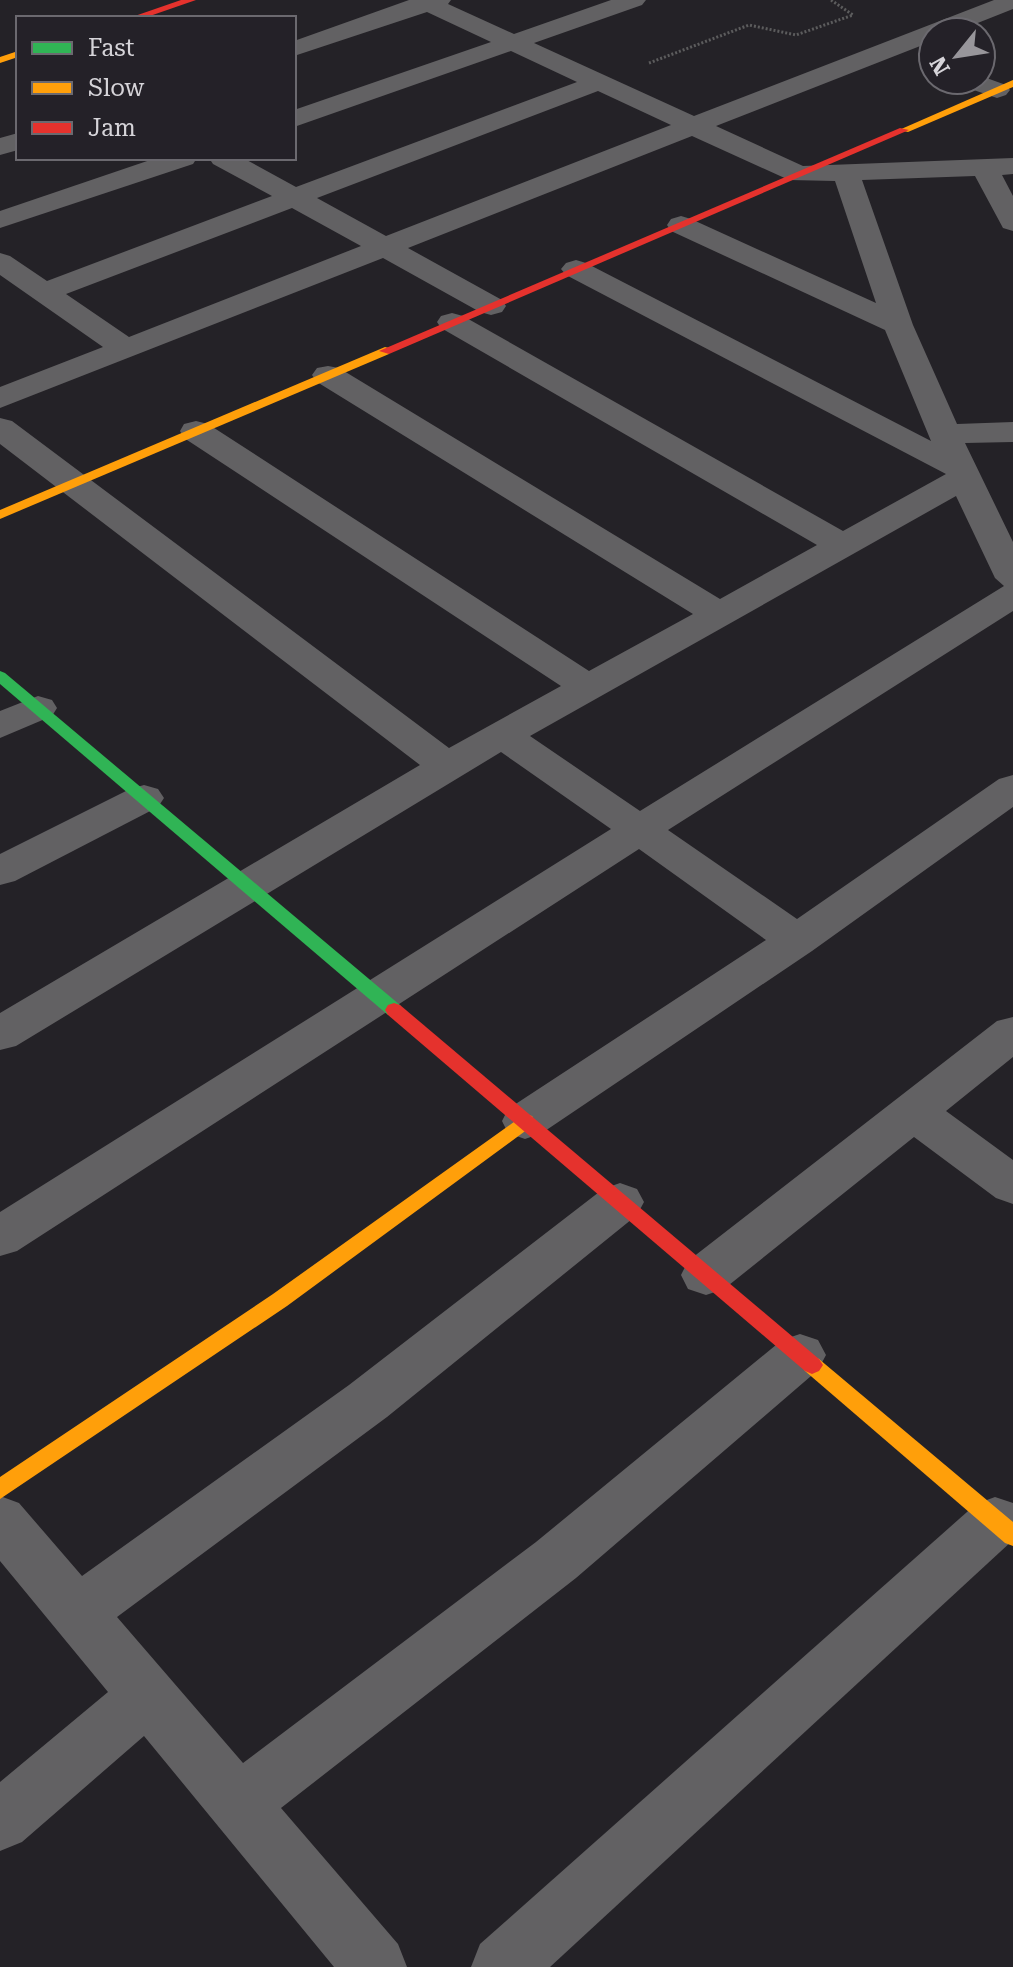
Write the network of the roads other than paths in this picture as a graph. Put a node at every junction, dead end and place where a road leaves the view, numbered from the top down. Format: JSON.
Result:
{"nodes":[{"id":1,"x":187,"y":0,"type":"edge"},
{"id":2,"x":634,"y":0,"type":"edge"},
{"id":3,"x":430,"y":1,"type":"edge"},
{"id":4,"x":1013,"y":1,"type":"edge"},
{"id":5,"x":140,"y":16,"type":"edge"},
{"id":6,"x":974,"y":16,"type":"edge"},
{"id":7,"x":917,"y":38,"type":"edge"},
{"id":8,"x":512,"y":42,"type":"junction"},
{"id":9,"x":296,"y":48,"type":"edge"},
{"id":10,"x":886,"y":51,"type":"junction"},
{"id":11,"x":917,"y":62,"type":"edge"},
{"id":12,"x":599,"y":82,"type":"junction"},
{"id":13,"x":1005,"y":87,"type":"edge"},
{"id":14,"x":296,"y":118,"type":"edge"},
{"id":15,"x":693,"y":126,"type":"junction"},
{"id":16,"x":177,"y":160,"type":"edge"},
{"id":17,"x":226,"y":160,"type":"edge"},
{"id":18,"x":1013,"y":166,"type":"edge"},
{"id":19,"x":984,"y":167,"type":"junction"},
{"id":20,"x":846,"y":172,"type":"junction"},
{"id":21,"x":799,"y":174,"type":"junction"},
{"id":22,"x":293,"y":198,"type":"junction"},
{"id":23,"x":0,"y":220,"type":"edge"},
{"id":24,"x":1013,"y":222,"type":"edge"},
{"id":25,"x":681,"y":225,"type":"junction"},
{"id":26,"x":384,"y":247,"type":"junction"},
{"id":27,"x":0,"y":262,"type":"edge"},
{"id":28,"x":576,"y":269,"type":"junction"},
{"id":29,"x":44,"y":292,"type":"junction"},
{"id":30,"x":491,"y":306,"type":"junction"},
{"id":31,"x":452,"y":322,"type":"junction"},
{"id":32,"x":898,"y":325,"type":"junction"},
{"id":33,"x":125,"y":348,"type":"junction"},
{"id":34,"x":328,"y":375,"type":"junction"},
{"id":35,"x":0,"y":398,"type":"edge"},
{"id":36,"x":0,"y":428,"type":"edge"},
{"id":37,"x":196,"y":431,"type":"junction"},
{"id":38,"x":1013,"y":432,"type":"edge"},
{"id":39,"x":947,"y":434,"type":"junction"},
{"id":40,"x":961,"y":473,"type":"junction"},
{"id":41,"x":74,"y":483,"type":"junction"},
{"id":42,"x":0,"y":515,"type":"edge"},
{"id":43,"x":843,"y":546,"type":"junction"},
{"id":44,"x":1013,"y":578,"type":"edge"},
{"id":45,"x":1013,"y":595,"type":"edge"},
{"id":46,"x":719,"y":614,"type":"junction"},
{"id":47,"x":0,"y":676,"type":"edge"},
{"id":48,"x":588,"y":687,"type":"junction"},
{"id":49,"x":38,"y":708,"type":"junction"},
{"id":50,"x":0,"y":726,"type":"edge"},
{"id":51,"x":503,"y":735,"type":"junction"},
{"id":52,"x":447,"y":766,"type":"junction"},
{"id":53,"x":1013,"y":788,"type":"edge"},
{"id":54,"x":144,"y":798,"type":"junction"},
{"id":55,"x":637,"y":830,"type":"junction"},
{"id":56,"x":0,"y":871,"type":"edge"},
{"id":57,"x":247,"y":886,"type":"junction"},
{"id":58,"x":797,"y":940,"type":"junction"},
{"id":59,"x":379,"y":997,"type":"junction"},
{"id":60,"x":1013,"y":1033,"type":"edge"},
{"id":61,"x":0,"y":1034,"type":"edge"},
{"id":62,"x":912,"y":1111,"type":"junction"},
{"id":63,"x":525,"y":1121,"type":"junction"},
{"id":64,"x":1013,"y":1185,"type":"edge"},
{"id":65,"x":620,"y":1202,"type":"junction"},
{"id":66,"x":0,"y":1237,"type":"edge"},
{"id":67,"x":706,"y":1275,"type":"junction"},
{"id":68,"x":800,"y":1355,"type":"junction"},
{"id":69,"x":0,"y":1489,"type":"edge"},
{"id":70,"x":0,"y":1520,"type":"edge"},
{"id":71,"x":1004,"y":1529,"type":"edge"},
{"id":72,"x":77,"y":1613,"type":"junction"},
{"id":73,"x":147,"y":1696,"type":"junction"},
{"id":74,"x":238,"y":1804,"type":"junction"},
{"id":75,"x":0,"y":1821,"type":"edge"},
{"id":76,"x":375,"y":1967,"type":"edge"},
{"id":77,"x":503,"y":1967,"type":"edge"}],
"edges":[{"from":1,"to":5,"type":"street"},
{"from":2,"to":8,"type":"street"},
{"from":3,"to":8,"type":"street"},
{"from":3,"to":9,"type":"street"},
{"from":4,"to":6,"type":"street"},
{"from":7,"to":10,"type":"street"},
{"from":8,"to":12,"type":"street"},
{"from":8,"to":14,"type":"street"},
{"from":10,"to":11,"type":"street"},
{"from":10,"to":15,"type":"street"},
{"from":12,"to":15,"type":"street"},
{"from":12,"to":22,"type":"street"},
{"from":13,"to":21,"type":"street"},
{"from":15,"to":21,"type":"street"},
{"from":15,"to":26,"type":"street"},
{"from":16,"to":23,"type":"street"},
{"from":17,"to":22,"type":"street"},
{"from":18,"to":19,"type":"street"},
{"from":19,"to":20,"type":"street"},
{"from":19,"to":24,"type":"street"},
{"from":20,"to":21,"type":"street"},
{"from":20,"to":32,"type":"street"},
{"from":21,"to":25,"type":"street"},
{"from":22,"to":26,"type":"street"},
{"from":22,"to":29,"type":"street"},
{"from":25,"to":28,"type":"street"},
{"from":25,"to":32,"type":"street"},
{"from":26,"to":30,"type":"street"},
{"from":26,"to":33,"type":"street"},
{"from":27,"to":29,"type":"street"},
{"from":28,"to":30,"type":"street"},
{"from":28,"to":40,"type":"street"},
{"from":29,"to":33,"type":"street"},
{"from":30,"to":31,"type":"street"},
{"from":31,"to":34,"type":"street"},
{"from":31,"to":43,"type":"street"},
{"from":32,"to":39,"type":"street"},
{"from":33,"to":35,"type":"street"},
{"from":34,"to":37,"type":"street"},
{"from":34,"to":46,"type":"street"},
{"from":36,"to":41,"type":"street"},
{"from":37,"to":41,"type":"street"},
{"from":37,"to":48,"type":"street"},
{"from":38,"to":39,"type":"street"},
{"from":39,"to":40,"type":"street"},
{"from":40,"to":43,"type":"street"},
{"from":40,"to":44,"type":"street"},
{"from":41,"to":42,"type":"street"},
{"from":41,"to":52,"type":"street"},
{"from":43,"to":46,"type":"street"},
{"from":45,"to":55,"type":"street"},
{"from":46,"to":48,"type":"street"},
{"from":47,"to":49,"type":"street"},
{"from":48,"to":51,"type":"street"},
{"from":49,"to":50,"type":"street"},
{"from":49,"to":54,"type":"street"},
{"from":51,"to":52,"type":"street"},
{"from":51,"to":55,"type":"street"},
{"from":52,"to":57,"type":"street"},
{"from":53,"to":58,"type":"street"},
{"from":54,"to":56,"type":"street"},
{"from":54,"to":57,"type":"street"},
{"from":55,"to":58,"type":"street"},
{"from":55,"to":59,"type":"street"},
{"from":57,"to":59,"type":"street"},
{"from":57,"to":61,"type":"street"},
{"from":58,"to":63,"type":"street"},
{"from":59,"to":63,"type":"street"},
{"from":59,"to":66,"type":"street"},
{"from":60,"to":62,"type":"street"},
{"from":62,"to":64,"type":"street"},
{"from":62,"to":67,"type":"street"},
{"from":63,"to":65,"type":"street"},
{"from":63,"to":69,"type":"street"},
{"from":65,"to":67,"type":"street"},
{"from":65,"to":72,"type":"street"},
{"from":67,"to":68,"type":"street"},
{"from":68,"to":71,"type":"street"},
{"from":68,"to":74,"type":"street"},
{"from":70,"to":72,"type":"street"},
{"from":71,"to":77,"type":"street"},
{"from":72,"to":73,"type":"street"},
{"from":73,"to":74,"type":"street"},
{"from":73,"to":75,"type":"street"},
{"from":74,"to":76,"type":"street"}]}
